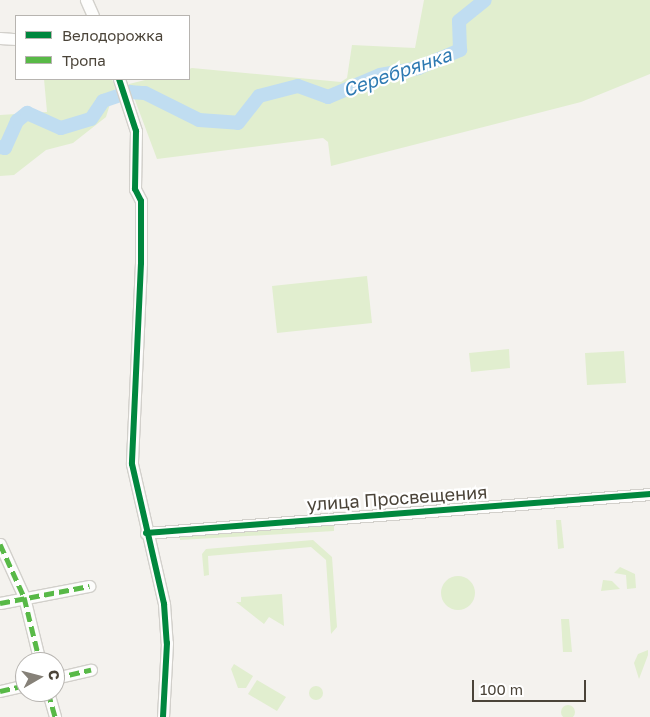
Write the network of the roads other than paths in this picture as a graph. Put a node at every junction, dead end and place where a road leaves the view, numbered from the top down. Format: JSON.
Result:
{"nodes":[{"id":1,"x":86,"y":0,"type":"edge"},
{"id":2,"x":93,"y":15,"type":"edge"},
{"id":3,"x":0,"y":38,"type":"edge"},
{"id":4,"x":15,"y":39,"type":"edge"},
{"id":5,"x":120,"y":83,"type":"edge"},
{"id":6,"x":650,"y":494,"type":"edge"},
{"id":7,"x":146,"y":533,"type":"junction"},
{"id":8,"x":0,"y":544,"type":"edge"},
{"id":9,"x":89,"y":586,"type":"dead end"},
{"id":10,"x":24,"y":597,"type":"junction"},
{"id":11,"x":0,"y":603,"type":"edge"},
{"id":12,"x":38,"y":652,"type":"edge"},
{"id":13,"x":91,"y":670,"type":"dead end"},
{"id":14,"x":65,"y":676,"type":"edge"},
{"id":15,"x":15,"y":688,"type":"edge"},
{"id":16,"x":0,"y":691,"type":"edge"},
{"id":17,"x":51,"y":702,"type":"edge"},
{"id":18,"x":56,"y":717,"type":"edge"},
{"id":19,"x":163,"y":717,"type":"edge"}],
"edges":[{"from":1,"to":2,"type":"street"},
{"from":3,"to":4,"type":"street"},
{"from":5,"to":7,"type":"street"},
{"from":6,"to":7,"type":"street","name":"улица Просвещения"},
{"from":7,"to":19,"type":"street"},
{"from":8,"to":10,"type":"street"},
{"from":9,"to":10,"type":"street"},
{"from":10,"to":11,"type":"street"},
{"from":10,"to":12,"type":"street"},
{"from":13,"to":14,"type":"street"},
{"from":15,"to":16,"type":"street"},
{"from":17,"to":18,"type":"street"}]}
